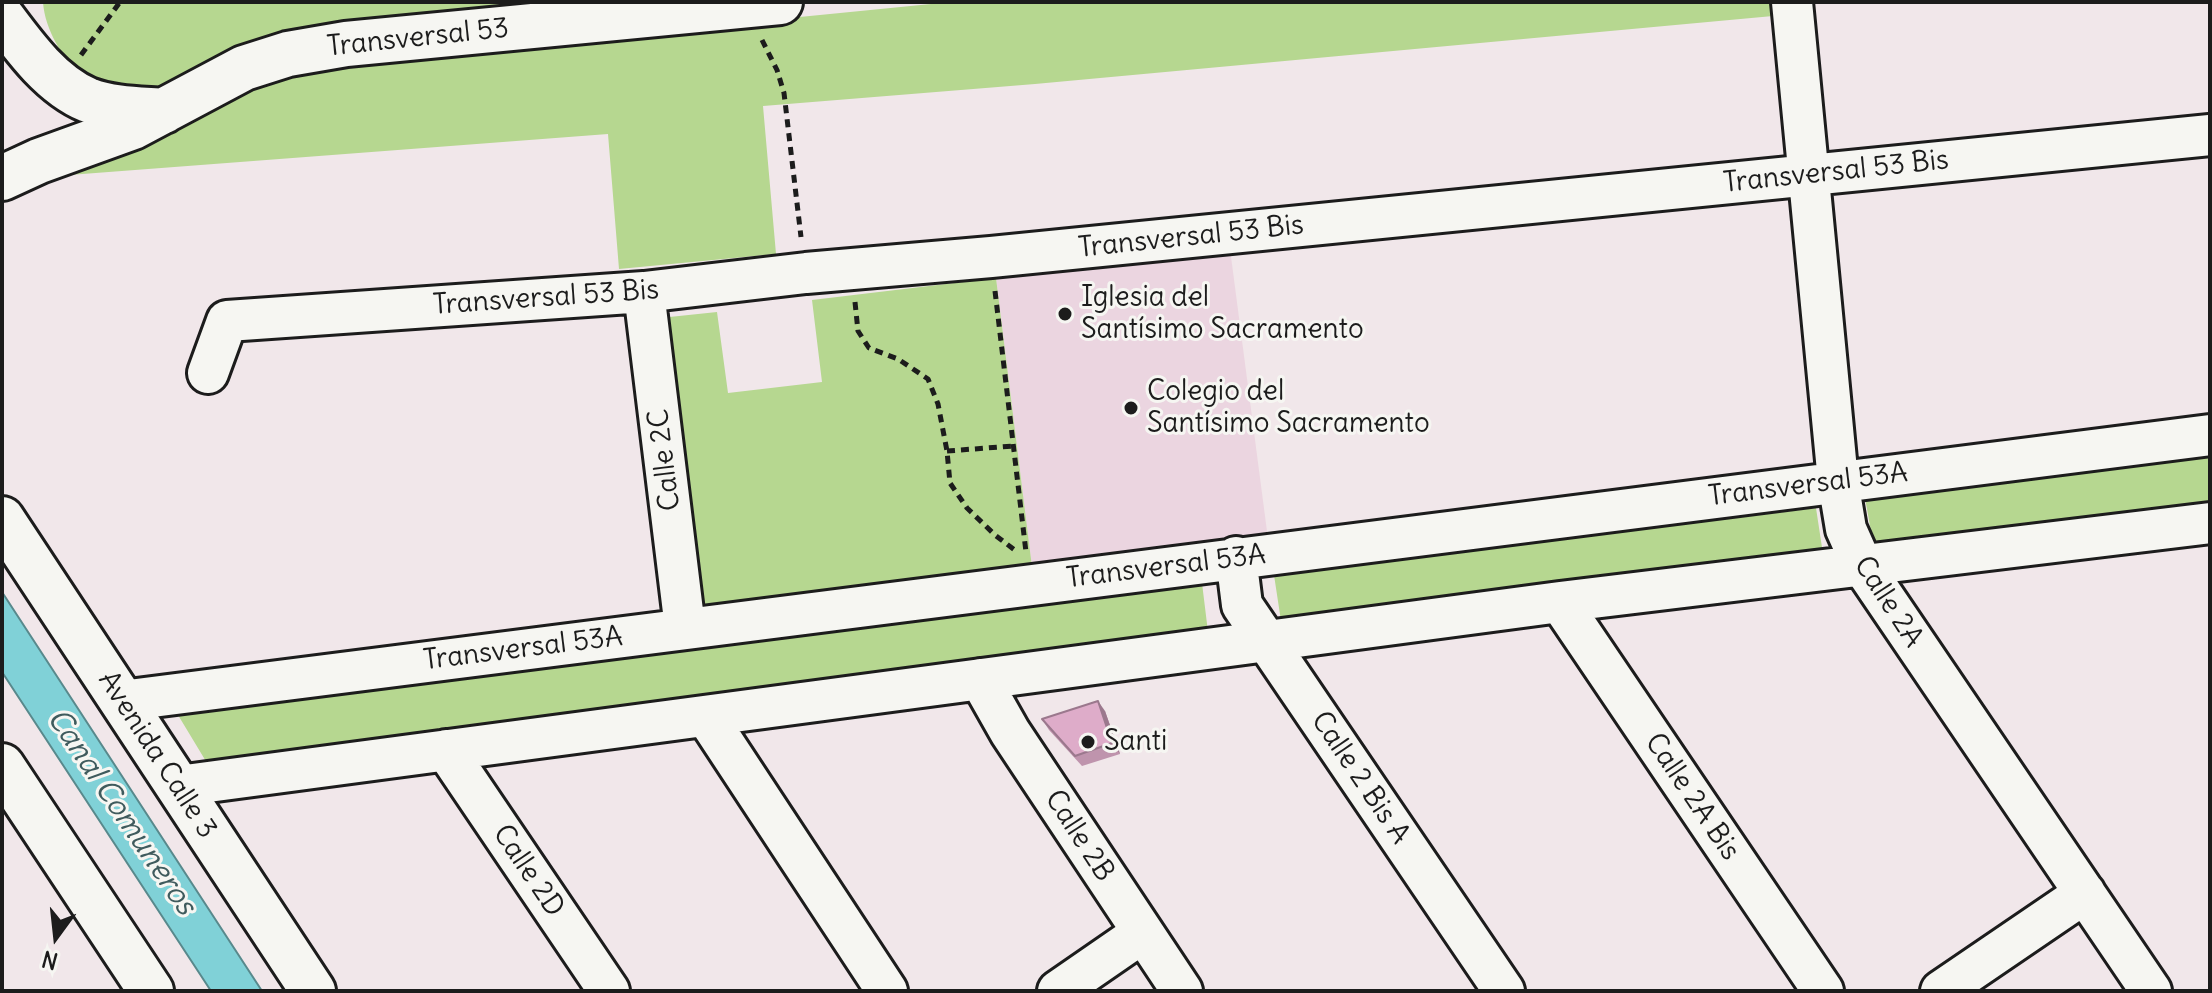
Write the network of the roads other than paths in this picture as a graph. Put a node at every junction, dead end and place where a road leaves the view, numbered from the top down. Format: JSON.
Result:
{"nodes":[{"id":1,"x":1792,"y":2,"type":"edge"},
{"id":2,"x":765,"y":4,"type":"edge"},
{"id":3,"x":2,"y":17,"type":"edge"},
{"id":4,"x":164,"y":111,"type":"junction"},
{"id":5,"x":2210,"y":135,"type":"edge"},
{"id":6,"x":1809,"y":175,"type":"junction"},
{"id":7,"x":2,"y":178,"type":"edge"},
{"id":8,"x":644,"y":292,"type":"junction"},
{"id":9,"x":208,"y":373,"type":"dead end"},
{"id":10,"x":2210,"y":435,"type":"edge"},
{"id":11,"x":1838,"y":481,"type":"junction"},
{"id":12,"x":2,"y":519,"type":"edge"},
{"id":13,"x":2204,"y":533,"type":"edge"},
{"id":14,"x":1236,"y":557,"type":"junction"},
{"id":15,"x":1862,"y":565,"type":"junction"},
{"id":16,"x":1560,"y":602,"type":"junction"},
{"id":17,"x":685,"y":628,"type":"junction"},
{"id":18,"x":1267,"y":641,"type":"junction"},
{"id":19,"x":980,"y":679,"type":"junction"},
{"id":20,"x":121,"y":701,"type":"junction"},
{"id":21,"x":706,"y":716,"type":"junction"},
{"id":22,"x":446,"y":750,"type":"junction"},
{"id":23,"x":2,"y":766,"type":"edge"},
{"id":24,"x":178,"y":786,"type":"junction"},
{"id":25,"x":2085,"y":893,"type":"junction"},
{"id":26,"x":1142,"y":933,"type":"junction"},
{"id":27,"x":151,"y":991,"type":"edge"},
{"id":28,"x":313,"y":991,"type":"edge"},
{"id":29,"x":609,"y":991,"type":"edge"},
{"id":30,"x":887,"y":991,"type":"edge"},
{"id":31,"x":1058,"y":991,"type":"edge"},
{"id":32,"x":1182,"y":991,"type":"edge"},
{"id":33,"x":1504,"y":991,"type":"edge"},
{"id":34,"x":1823,"y":991,"type":"edge"},
{"id":35,"x":1941,"y":991,"type":"edge"},
{"id":36,"x":2151,"y":991,"type":"edge"}],
"edges":[{"from":1,"to":6,"type":"street","name":"Calle 2A"},
{"from":2,"to":4,"type":"street","name":"Transversal 53"},
{"from":3,"to":4,"type":"street"},
{"from":4,"to":7,"type":"street","name":"Transversal 53"},
{"from":5,"to":6,"type":"street","name":"Transversal 53 Bis"},
{"from":6,"to":8,"type":"street","name":"Transversal 53 Bis"},
{"from":6,"to":11,"type":"street","name":"Calle 2A"},
{"from":8,"to":9,"type":"street","name":"Transversal 53 Bis"},
{"from":8,"to":17,"type":"street","name":"Calle 2C"},
{"from":10,"to":11,"type":"street","name":"Transversal 53A"},
{"from":11,"to":14,"type":"street","name":"Transversal 53A"},
{"from":11,"to":15,"type":"street","name":"Calle 2A"},
{"from":12,"to":20,"type":"street","name":"Avenida Calle 3"},
{"from":13,"to":15,"type":"street"},
{"from":14,"to":17,"type":"street","name":"Transversal 53A"},
{"from":14,"to":18,"type":"street","name":"Calle 2 Bis A"},
{"from":15,"to":16,"type":"street"},
{"from":15,"to":25,"type":"street","name":"Calle 2A"},
{"from":16,"to":18,"type":"street"},
{"from":16,"to":34,"type":"street","name":"Calle 2A Bis"},
{"from":17,"to":20,"type":"street","name":"Transversal 53A"},
{"from":18,"to":19,"type":"street"},
{"from":18,"to":33,"type":"street","name":"Calle 2 Bis A"},
{"from":19,"to":21,"type":"street"},
{"from":19,"to":26,"type":"street","name":"Calle 2B"},
{"from":20,"to":24,"type":"street","name":"Avenida Calle 3"},
{"from":21,"to":22,"type":"street"},
{"from":21,"to":30,"type":"street"},
{"from":22,"to":24,"type":"street"},
{"from":22,"to":29,"type":"street","name":"Calle 2D"},
{"from":23,"to":27,"type":"street"},
{"from":24,"to":28,"type":"street","name":"Avenida Calle 3"},
{"from":25,"to":35,"type":"street"},
{"from":25,"to":36,"type":"street","name":"Calle 2A"},
{"from":26,"to":31,"type":"street"},
{"from":26,"to":32,"type":"street","name":"Calle 2B"}]}
